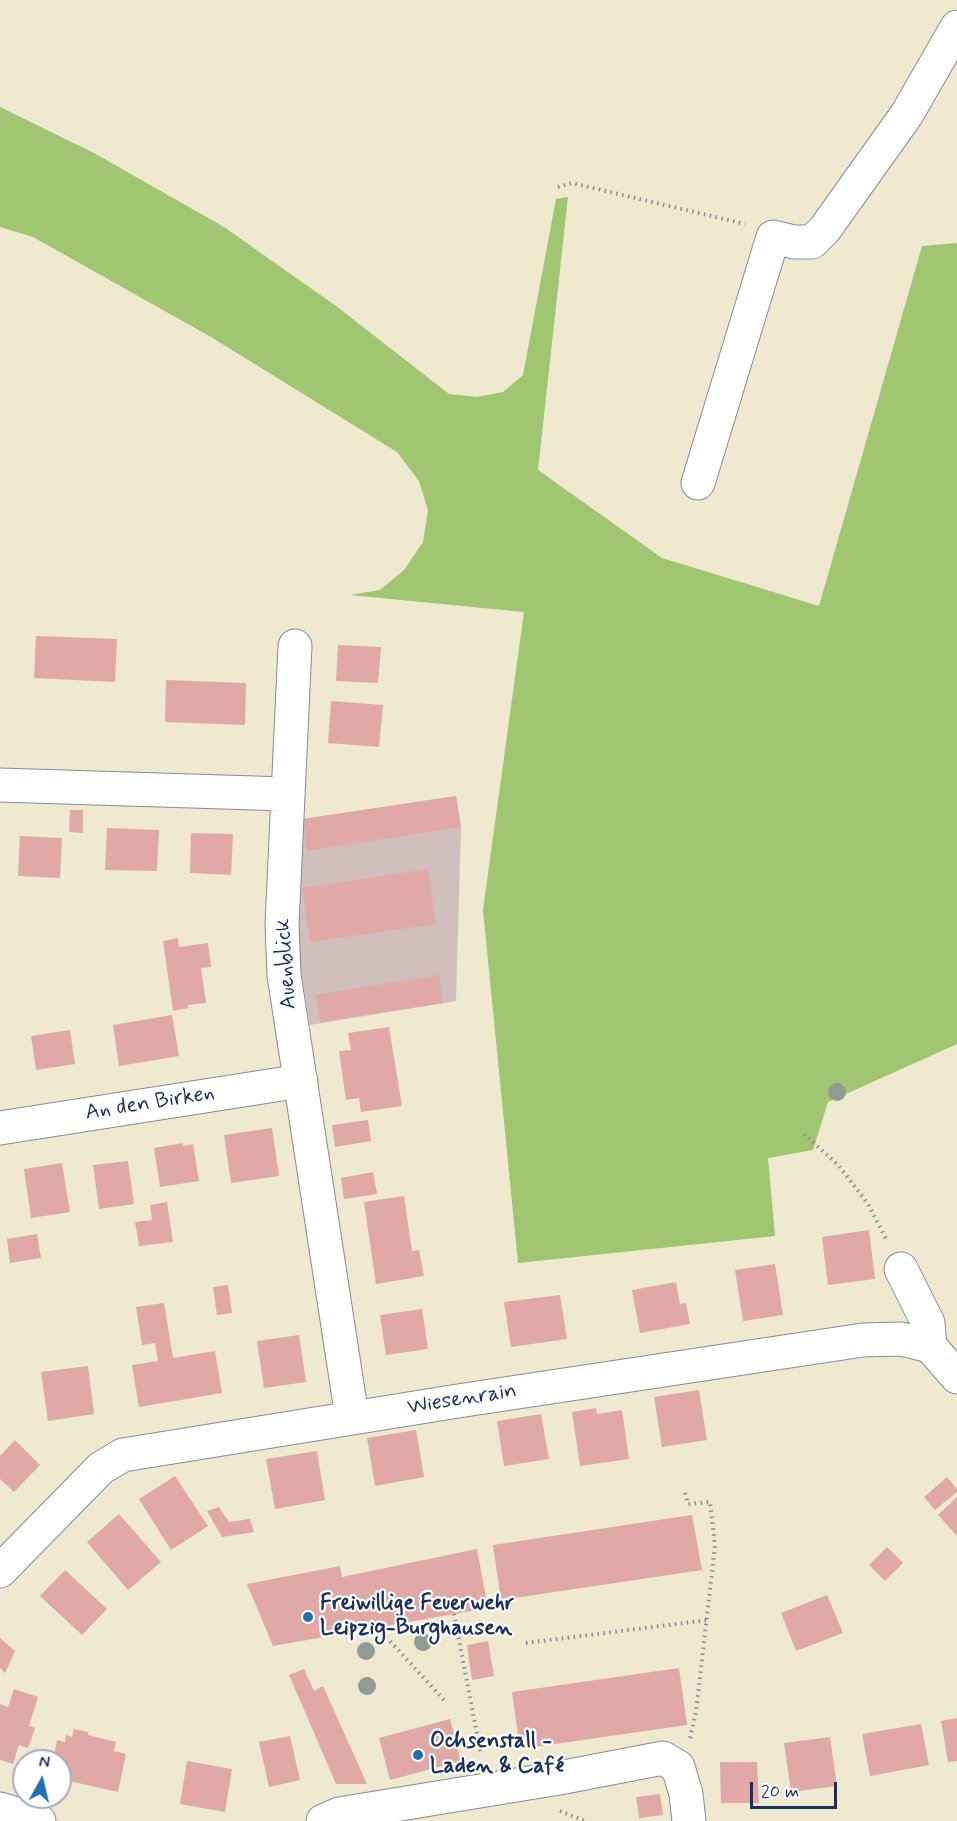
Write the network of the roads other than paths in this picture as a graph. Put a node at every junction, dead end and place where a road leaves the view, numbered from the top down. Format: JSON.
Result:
{"nodes":[{"id":1,"x":957,"y":27,"type":"edge"},
{"id":2,"x":698,"y":483,"type":"dead end"},
{"id":3,"x":295,"y":645,"type":"dead end"},
{"id":4,"x":0,"y":785,"type":"edge"},
{"id":5,"x":287,"y":794,"type":"junction"},
{"id":6,"x":301,"y":1081,"type":"junction"},
{"id":7,"x":0,"y":1128,"type":"edge"},
{"id":8,"x":901,"y":1269,"type":"road end"},
{"id":9,"x":930,"y":1346,"type":"junction"},
{"id":10,"x":957,"y":1377,"type":"edge"},
{"id":11,"x":352,"y":1417,"type":"junction"},
{"id":12,"x":0,"y":1571,"type":"edge"},
{"id":13,"x":0,"y":1809,"type":"edge"},
{"id":14,"x":39,"y":1821,"type":"edge"},
{"id":15,"x":323,"y":1821,"type":"edge"},
{"id":16,"x":689,"y":1821,"type":"edge"}],
"edges":[{"from":1,"to":2,"type":"street"},
{"from":3,"to":5,"type":"street","name":"Auenblick"},
{"from":4,"to":5,"type":"street"},
{"from":5,"to":6,"type":"street","name":"Auenblick"},
{"from":6,"to":7,"type":"street","name":"An den Birken"},
{"from":6,"to":11,"type":"street","name":"Auenblick"},
{"from":8,"to":9,"type":"street"},
{"from":9,"to":10,"type":"street"},
{"from":9,"to":11,"type":"street","name":"Wiesenrain"},
{"from":11,"to":12,"type":"street","name":"Wiesenrain"},
{"from":13,"to":14,"type":"street"},
{"from":15,"to":16,"type":"street"}]}
